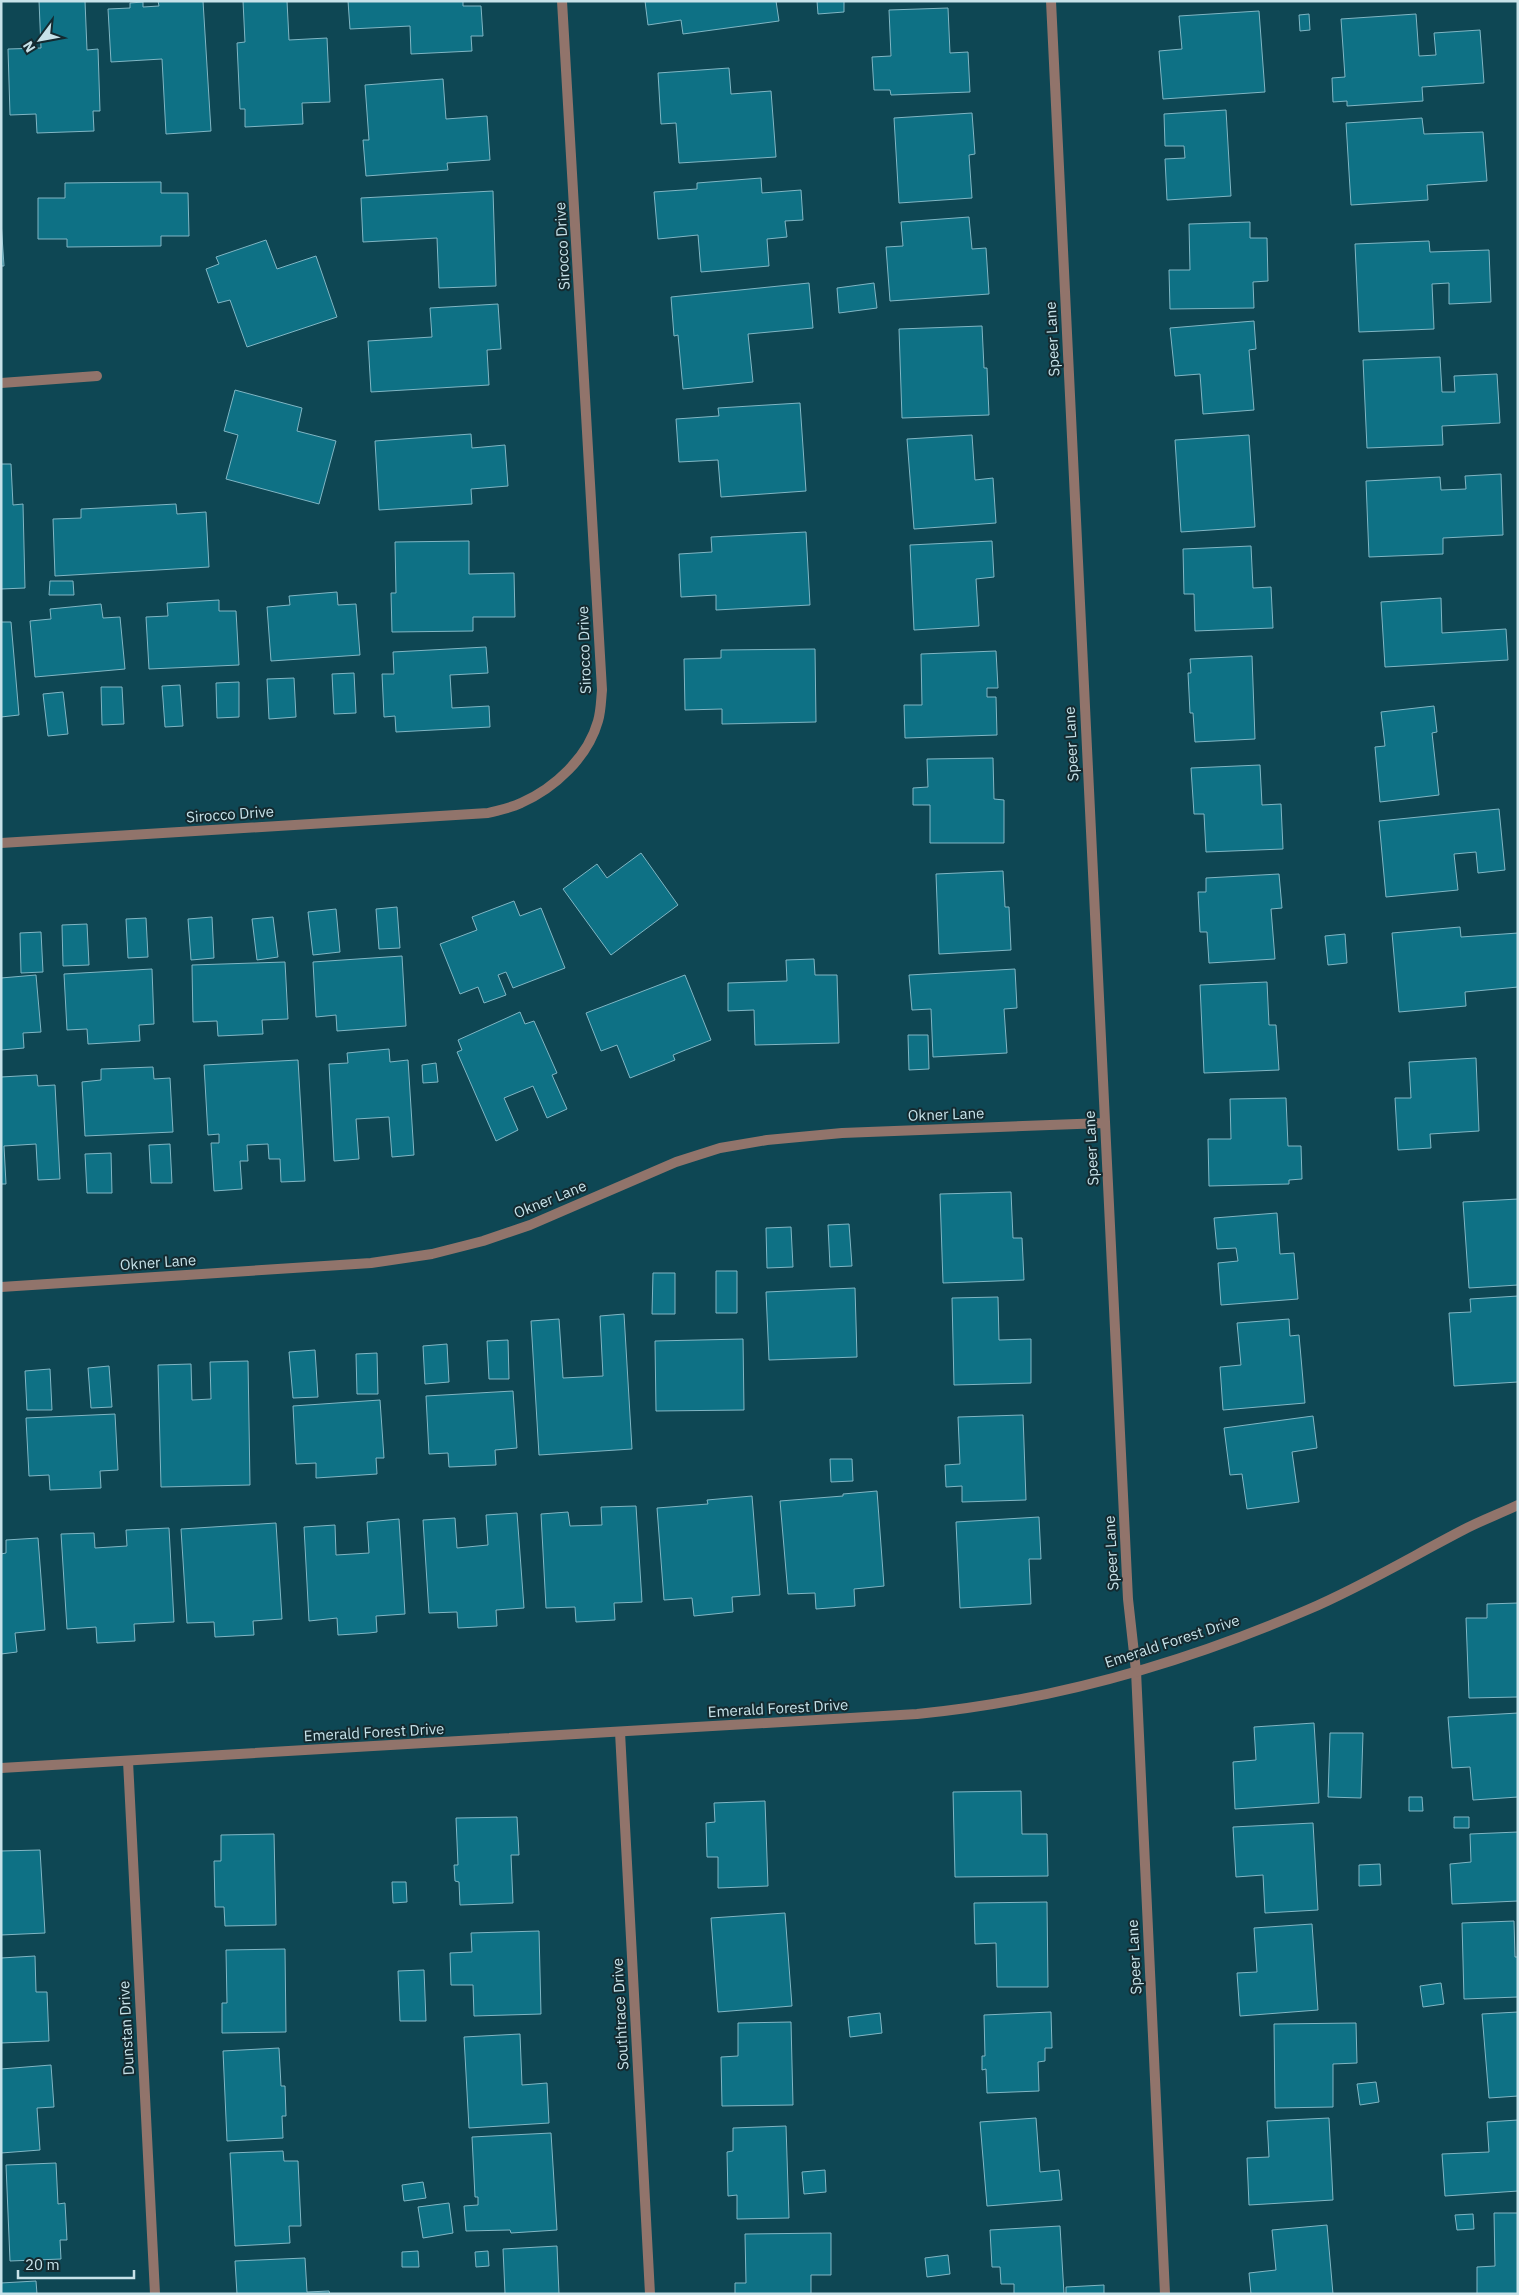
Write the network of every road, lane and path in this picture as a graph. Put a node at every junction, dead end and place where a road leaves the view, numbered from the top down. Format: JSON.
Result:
{"nodes":[{"id":1,"x":562,"y":1,"type":"edge"},
{"id":2,"x":1051,"y":1,"type":"edge"},
{"id":3,"x":98,"y":376,"type":"dead end"},
{"id":4,"x":1,"y":383,"type":"edge"},
{"id":5,"x":1,"y":843,"type":"edge"},
{"id":6,"x":1104,"y":1123,"type":"junction"},
{"id":7,"x":1,"y":1287,"type":"edge"},
{"id":8,"x":1518,"y":1505,"type":"edge"},
{"id":9,"x":1136,"y":1671,"type":"junction"},
{"id":10,"x":620,"y":1732,"type":"junction"},
{"id":11,"x":128,"y":1761,"type":"junction"},
{"id":12,"x":1,"y":1768,"type":"edge"},
{"id":13,"x":155,"y":2294,"type":"edge"},
{"id":14,"x":650,"y":2294,"type":"edge"},
{"id":15,"x":1165,"y":2294,"type":"edge"}],
"edges":[{"from":1,"to":5,"type":"street","name":"Sirocco Drive"},
{"from":2,"to":6,"type":"street","name":"Speer Lane"},
{"from":3,"to":4,"type":"street"},
{"from":6,"to":7,"type":"street","name":"Okner Lane"},
{"from":6,"to":9,"type":"street","name":"Speer Lane"},
{"from":8,"to":9,"type":"street","name":"Emerald Forest Drive"},
{"from":9,"to":10,"type":"street","name":"Emerald Forest Drive"},
{"from":9,"to":15,"type":"street","name":"Speer Lane"},
{"from":10,"to":11,"type":"street","name":"Emerald Forest Drive"},
{"from":10,"to":14,"type":"street","name":"Southtrace Drive"},
{"from":11,"to":12,"type":"street","name":"Emerald Forest Drive"},
{"from":11,"to":13,"type":"street","name":"Dunstan Drive"}]}
